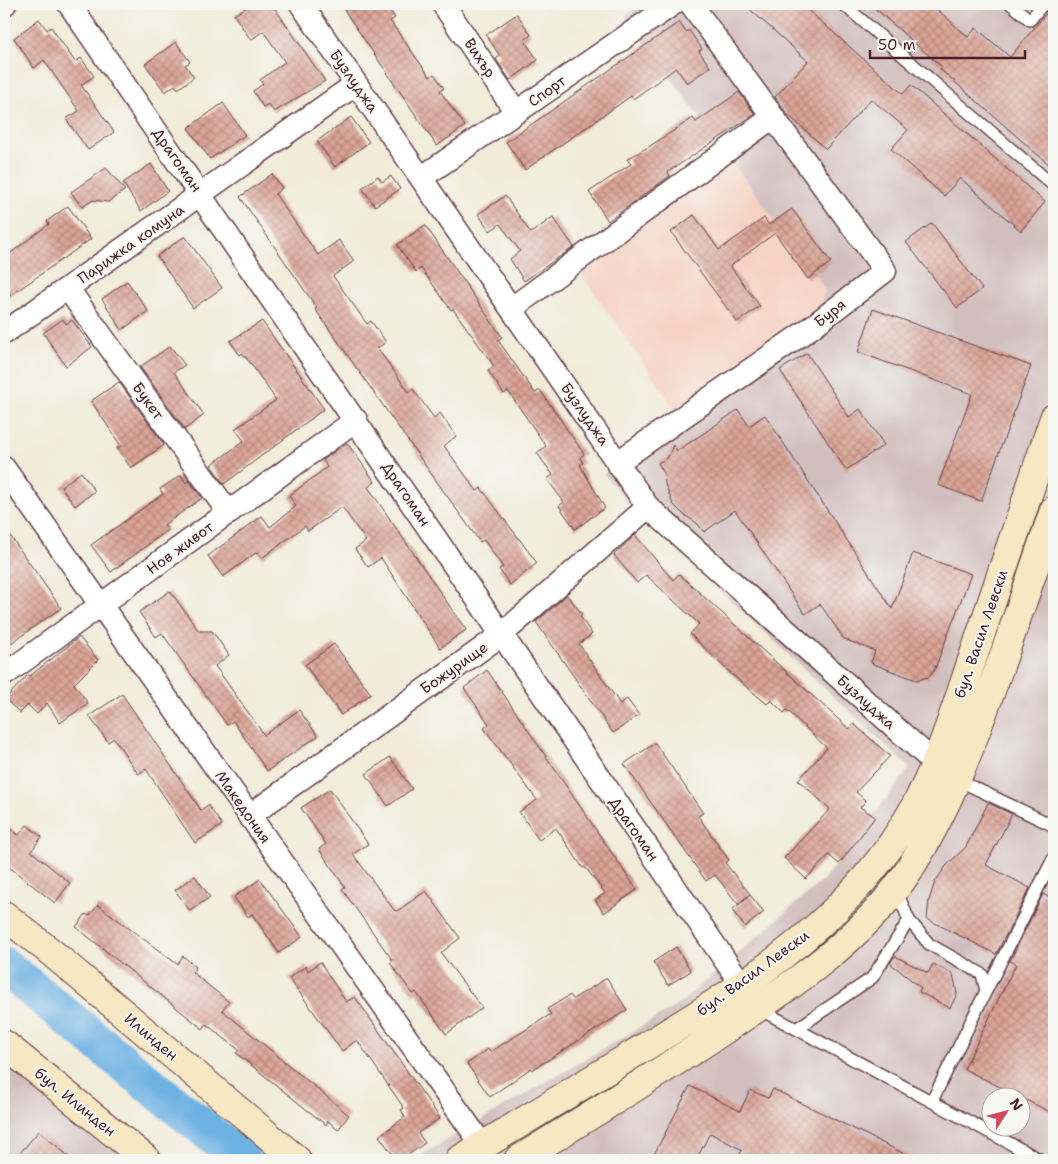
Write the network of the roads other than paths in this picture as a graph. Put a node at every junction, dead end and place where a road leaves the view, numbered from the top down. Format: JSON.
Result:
{"nodes":[{"id":1,"x":69,"y":4,"type":"edge"},
{"id":2,"x":301,"y":4,"type":"edge"},
{"id":3,"x":443,"y":4,"type":"edge"},
{"id":4,"x":673,"y":4,"type":"edge"},
{"id":5,"x":691,"y":4,"type":"edge"},
{"id":6,"x":843,"y":4,"type":"edge"},
{"id":7,"x":1011,"y":4,"type":"edge"},
{"id":8,"x":1043,"y":4,"type":"edge"},
{"id":9,"x":356,"y":84,"type":"junction"},
{"id":10,"x":516,"y":112,"type":"junction"},
{"id":11,"x":773,"y":117,"type":"junction"},
{"id":12,"x":421,"y":178,"type":"junction"},
{"id":13,"x":1054,"y":186,"type":"edge"},
{"id":14,"x":200,"y":194,"type":"junction"},
{"id":15,"x":68,"y":289,"type":"junction"},
{"id":16,"x":512,"y":308,"type":"junction"},
{"id":17,"x":4,"y":334,"type":"edge"},
{"id":18,"x":1054,"y":418,"type":"edge"},
{"id":19,"x":356,"y":420,"type":"junction"},
{"id":20,"x":618,"y":462,"type":"junction"},
{"id":21,"x":4,"y":468,"type":"edge"},
{"id":22,"x":648,"y":507,"type":"junction"},
{"id":23,"x":1054,"y":510,"type":"edge"},
{"id":24,"x":229,"y":513,"type":"junction"},
{"id":25,"x":101,"y":605,"type":"junction"},
{"id":26,"x":501,"y":635,"type":"junction"},
{"id":27,"x":4,"y":675,"type":"edge"},
{"id":28,"x":936,"y":764,"type":"junction"},
{"id":29,"x":958,"y":780,"type":"junction"},
{"id":30,"x":249,"y":816,"type":"junction"},
{"id":31,"x":1054,"y":826,"type":"edge"},
{"id":32,"x":1054,"y":857,"type":"edge"},
{"id":33,"x":895,"y":888,"type":"junction"},
{"id":34,"x":4,"y":914,"type":"edge"},
{"id":35,"x":909,"y":920,"type":"junction"},
{"id":36,"x":742,"y":985,"type":"junction"},
{"id":37,"x":986,"y":992,"type":"junction"},
{"id":38,"x":758,"y":1008,"type":"junction"},
{"id":39,"x":796,"y":1029,"type":"junction"},
{"id":40,"x":4,"y":1044,"type":"edge"},
{"id":41,"x":932,"y":1101,"type":"junction"},
{"id":42,"x":483,"y":1146,"type":"junction"},
{"id":43,"x":146,"y":1160,"type":"edge"},
{"id":44,"x":297,"y":1160,"type":"edge"},
{"id":45,"x":459,"y":1160,"type":"edge"},
{"id":46,"x":518,"y":1160,"type":"edge"},
{"id":47,"x":1041,"y":1160,"type":"edge"}],
"edges":[{"from":1,"to":14,"type":"street","name":"Драгоман"},
{"from":2,"to":9,"type":"street","name":"Бузлуджа"},
{"from":3,"to":10,"type":"street","name":"Вихър"},
{"from":4,"to":10,"type":"street","name":"Спорт"},
{"from":5,"to":11,"type":"street","name":"Буря"},
{"from":6,"to":13,"type":"lane"},
{"from":7,"to":8,"type":"lane"},
{"from":9,"to":12,"type":"street","name":"Бузлуджа"},
{"from":9,"to":14,"type":"street","name":"Парижка комуна"},
{"from":10,"to":12,"type":"street","name":"Спорт"},
{"from":11,"to":16,"type":"street"},
{"from":11,"to":20,"type":"street","name":"Буря"},
{"from":12,"to":16,"type":"street","name":"Бузлуджа"},
{"from":14,"to":15,"type":"street","name":"Парижка комуна"},
{"from":14,"to":19,"type":"street","name":"Драгоман"},
{"from":15,"to":17,"type":"street","name":"Парижка комуна"},
{"from":15,"to":24,"type":"street","name":"Букет"},
{"from":16,"to":20,"type":"street","name":"Бузлуджа"},
{"from":18,"to":28,"type":"main road","name":"бул. Васил Левски"},
{"from":19,"to":24,"type":"street","name":"Нов живот"},
{"from":19,"to":26,"type":"street","name":"Драгоман"},
{"from":20,"to":22,"type":"street","name":"Бузлуджа"},
{"from":21,"to":25,"type":"street","name":"Македония"},
{"from":22,"to":26,"type":"street","name":"Божурище"},
{"from":22,"to":28,"type":"street","name":"Бузлуджа"},
{"from":23,"to":29,"type":"main road","name":"бул. Васил Левски"},
{"from":24,"to":25,"type":"street","name":"Нов живот"},
{"from":25,"to":27,"type":"street","name":"Нов живот"},
{"from":25,"to":30,"type":"street","name":"Македония"},
{"from":26,"to":30,"type":"street","name":"Божурище"},
{"from":26,"to":36,"type":"street","name":"Драгоман"},
{"from":28,"to":36,"type":"main road","name":"бул. Васил Левски"},
{"from":29,"to":31,"type":"lane"},
{"from":29,"to":33,"type":"main road","name":"бул. Васил Левски"},
{"from":30,"to":42,"type":"street","name":"Македония"},
{"from":32,"to":37,"type":"lane"},
{"from":33,"to":35,"type":"lane"},
{"from":33,"to":38,"type":"main road","name":"бул. Васил Левски"},
{"from":34,"to":44,"type":"main road","name":"Илинден"},
{"from":35,"to":37,"type":"lane"},
{"from":35,"to":39,"type":"lane"},
{"from":36,"to":42,"type":"main road","name":"бул. Васил Левски"},
{"from":37,"to":41,"type":"lane"},
{"from":38,"to":39,"type":"lane"},
{"from":38,"to":46,"type":"main road","name":"бул. Васил Левски"},
{"from":39,"to":41,"type":"lane"},
{"from":40,"to":43,"type":"main road","name":"бул. Илинден"},
{"from":41,"to":47,"type":"lane"},
{"from":42,"to":45,"type":"main road","name":"бул. Васил Левски"}]}
